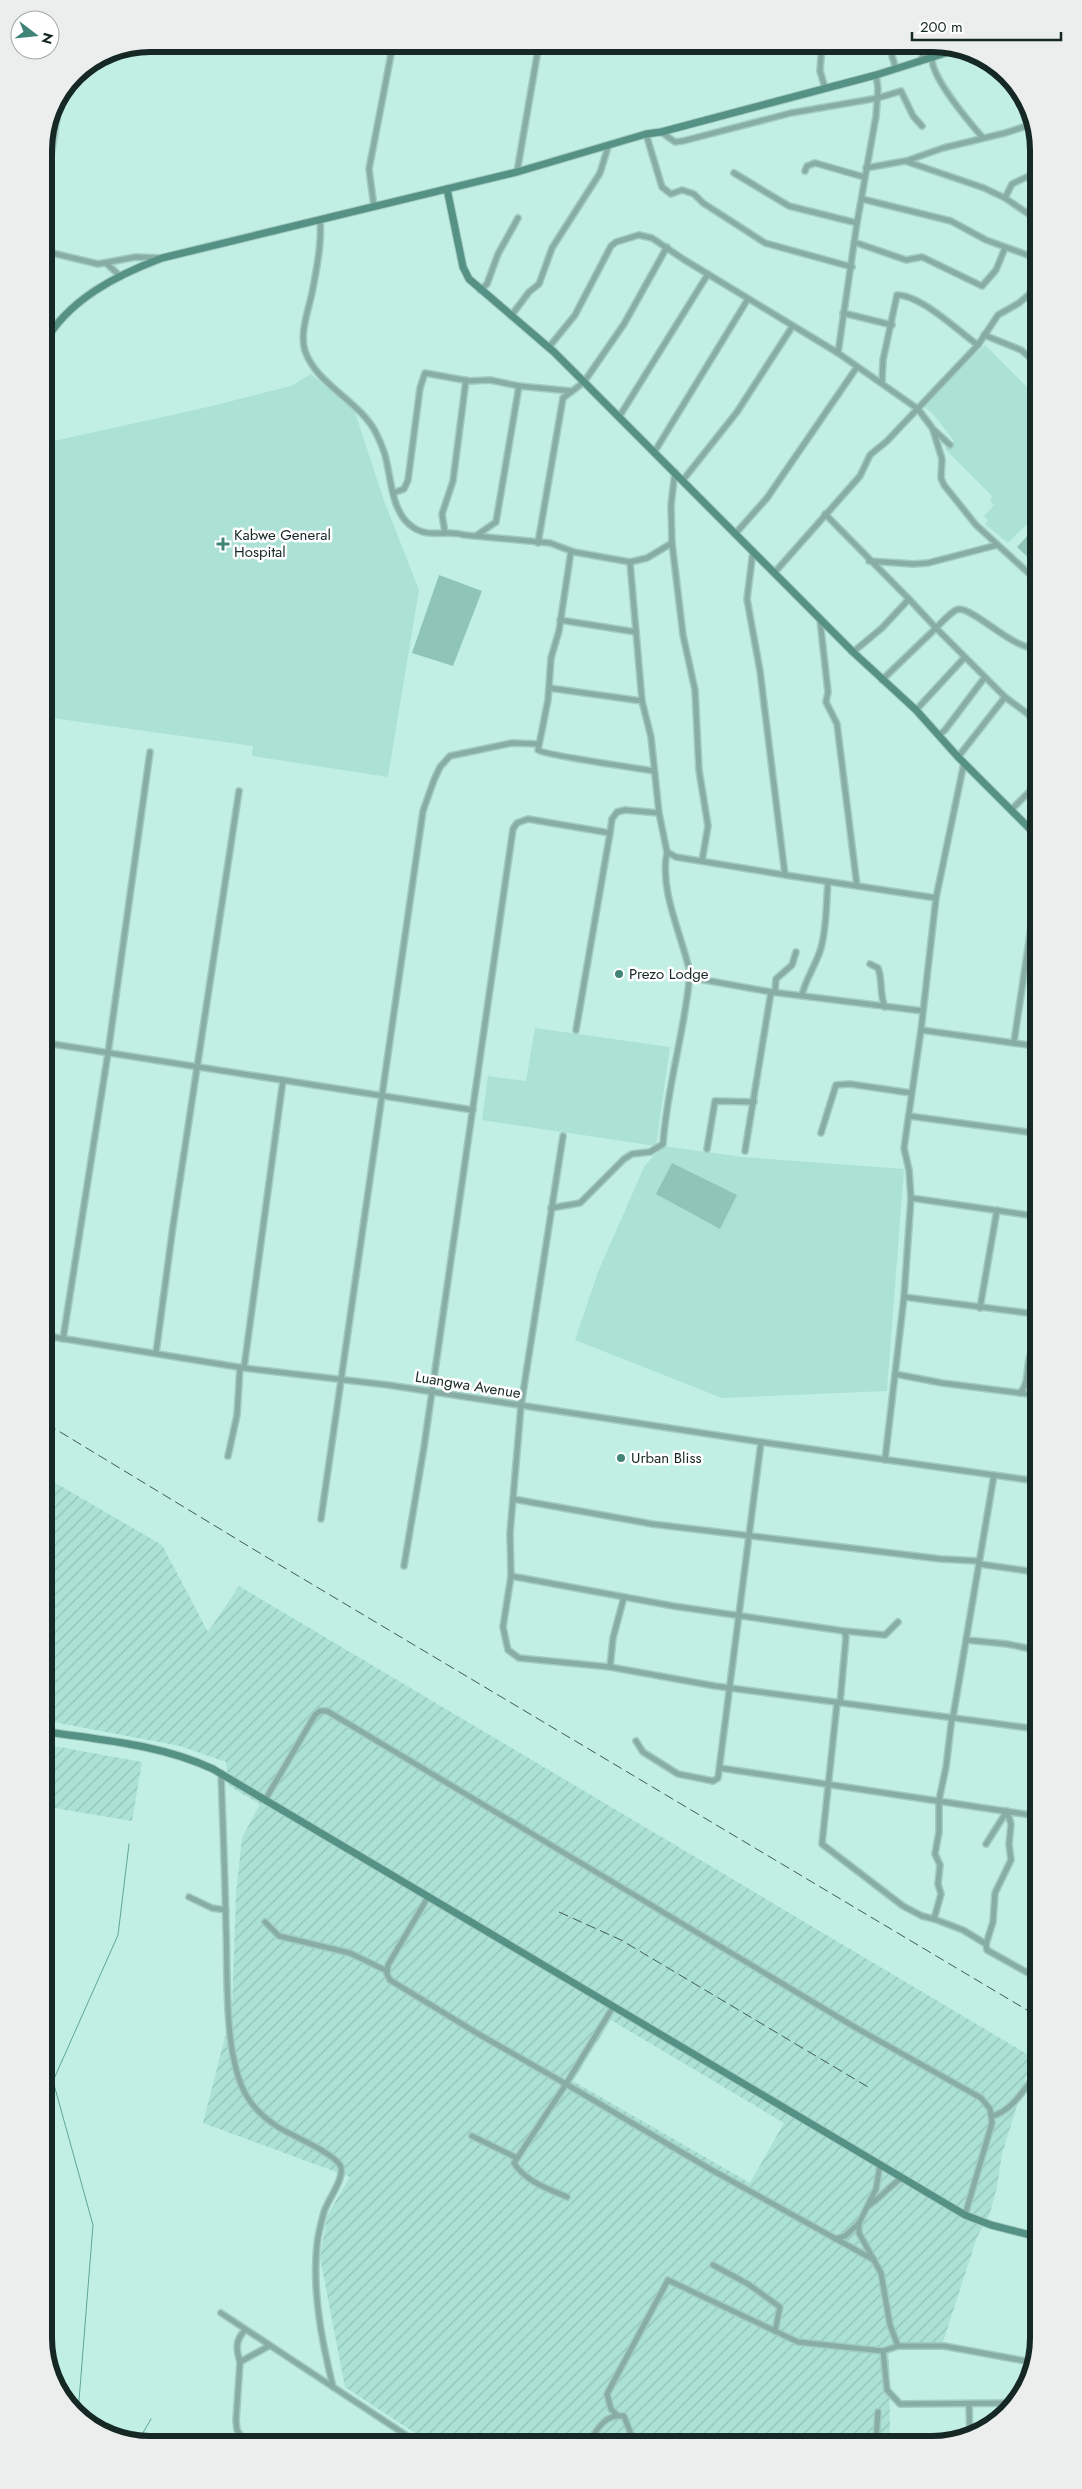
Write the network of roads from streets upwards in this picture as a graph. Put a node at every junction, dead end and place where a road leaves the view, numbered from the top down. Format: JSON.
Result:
{"nodes":[{"id":1,"x":391,"y":53,"type":"edge"},
{"id":2,"x":537,"y":53,"type":"edge"},
{"id":3,"x":821,"y":53,"type":"edge"},
{"id":4,"x":892,"y":53,"type":"edge"},
{"id":5,"x":925,"y":53,"type":"edge"},
{"id":6,"x":932,"y":53,"type":"edge"},
{"id":7,"x":945,"y":54,"type":"edge"},
{"id":8,"x":933,"y":58,"type":"junction"},
{"id":9,"x":918,"y":62,"type":"junction"},
{"id":10,"x":896,"y":69,"type":"junction"},
{"id":11,"x":876,"y":75,"type":"junction"},
{"id":12,"x":825,"y":88,"type":"junction"},
{"id":13,"x":878,"y":98,"type":"junction"},
{"id":14,"x":922,"y":126,"type":"dead end"},
{"id":15,"x":1026,"y":126,"type":"edge"},
{"id":16,"x":55,"y":128,"type":"edge"},
{"id":17,"x":661,"y":132,"type":"junction"},
{"id":18,"x":646,"y":134,"type":"junction"},
{"id":19,"x":983,"y":138,"type":"junction"},
{"id":20,"x":53,"y":143,"type":"edge"},
{"id":21,"x":608,"y":147,"type":"junction"},
{"id":22,"x":905,"y":161,"type":"junction"},
{"id":23,"x":866,"y":168,"type":"junction"},
{"id":24,"x":805,"y":171,"type":"dead end"},
{"id":25,"x":517,"y":172,"type":"junction"},
{"id":26,"x":734,"y":173,"type":"dead end"},
{"id":27,"x":1030,"y":175,"type":"edge"},
{"id":28,"x":864,"y":177,"type":"junction"},
{"id":29,"x":447,"y":189,"type":"junction"},
{"id":30,"x":1005,"y":198,"type":"junction"},
{"id":31,"x":862,"y":199,"type":"junction"},
{"id":32,"x":374,"y":207,"type":"junction"},
{"id":33,"x":1030,"y":215,"type":"edge"},
{"id":34,"x":518,"y":218,"type":"dead end"},
{"id":35,"x":320,"y":220,"type":"junction"},
{"id":36,"x":857,"y":223,"type":"junction"},
{"id":37,"x":854,"y":242,"type":"junction"},
{"id":38,"x":667,"y":247,"type":"junction"},
{"id":39,"x":1005,"y":248,"type":"junction"},
{"id":40,"x":53,"y":253,"type":"edge"},
{"id":41,"x":1030,"y":256,"type":"edge"},
{"id":42,"x":162,"y":258,"type":"junction"},
{"id":43,"x":108,"y":264,"type":"junction"},
{"id":44,"x":852,"y":267,"type":"junction"},
{"id":45,"x":708,"y":274,"type":"junction"},
{"id":46,"x":119,"y":275,"type":"junction"},
{"id":47,"x":480,"y":290,"type":"junction"},
{"id":48,"x":1030,"y":294,"type":"edge"},
{"id":49,"x":748,"y":299,"type":"junction"},
{"id":50,"x":842,"y":313,"type":"junction"},
{"id":51,"x":511,"y":316,"type":"junction"},
{"id":52,"x":892,"y":325,"type":"junction"},
{"id":53,"x":792,"y":326,"type":"junction"},
{"id":54,"x":53,"y":333,"type":"edge"},
{"id":55,"x":984,"y":336,"type":"junction"},
{"id":56,"x":978,"y":345,"type":"junction"},
{"id":57,"x":548,"y":347,"type":"junction"},
{"id":58,"x":838,"y":353,"type":"junction"},
{"id":59,"x":1030,"y":358,"type":"edge"},
{"id":60,"x":857,"y":367,"type":"junction"},
{"id":61,"x":466,"y":380,"type":"junction"},
{"id":62,"x":584,"y":382,"type":"junction"},
{"id":63,"x":882,"y":382,"type":"junction"},
{"id":64,"x":519,"y":386,"type":"junction"},
{"id":65,"x":571,"y":391,"type":"junction"},
{"id":66,"x":918,"y":409,"type":"junction"},
{"id":67,"x":619,"y":417,"type":"junction"},
{"id":68,"x":933,"y":429,"type":"junction"},
{"id":69,"x":950,"y":445,"type":"dead end"},
{"id":70,"x":655,"y":451,"type":"junction"},
{"id":71,"x":675,"y":471,"type":"junction"},
{"id":72,"x":683,"y":480,"type":"junction"},
{"id":73,"x":392,"y":493,"type":"junction"},
{"id":74,"x":825,"y":514,"type":"junction"},
{"id":75,"x":446,"y":533,"type":"junction"},
{"id":76,"x":735,"y":534,"type":"junction"},
{"id":77,"x":476,"y":535,"type":"junction"},
{"id":78,"x":538,"y":543,"type":"junction"},
{"id":79,"x":672,"y":543,"type":"junction"},
{"id":80,"x":997,"y":545,"type":"junction"},
{"id":81,"x":571,"y":551,"type":"junction"},
{"id":82,"x":753,"y":551,"type":"junction"},
{"id":83,"x":869,"y":561,"type":"junction"},
{"id":84,"x":630,"y":562,"type":"junction"},
{"id":85,"x":775,"y":572,"type":"junction"},
{"id":86,"x":1030,"y":574,"type":"edge"},
{"id":87,"x":909,"y":599,"type":"junction"},
{"id":88,"x":820,"y":617,"type":"junction"},
{"id":89,"x":560,"y":620,"type":"junction"},
{"id":90,"x":936,"y":628,"type":"junction"},
{"id":91,"x":636,"y":632,"type":"junction"},
{"id":92,"x":1030,"y":647,"type":"edge"},
{"id":93,"x":853,"y":652,"type":"junction"},
{"id":94,"x":966,"y":657,"type":"junction"},
{"id":95,"x":985,"y":677,"type":"junction"},
{"id":96,"x":882,"y":680,"type":"junction"},
{"id":97,"x":549,"y":688,"type":"junction"},
{"id":98,"x":1005,"y":697,"type":"junction"},
{"id":99,"x":642,"y":701,"type":"junction"},
{"id":100,"x":916,"y":710,"type":"junction"},
{"id":101,"x":1030,"y":717,"type":"edge"},
{"id":102,"x":939,"y":735,"type":"junction"},
{"id":103,"x":538,"y":744,"type":"junction"},
{"id":104,"x":150,"y":752,"type":"dead end"},
{"id":105,"x":958,"y":757,"type":"junction"},
{"id":106,"x":964,"y":763,"type":"junction"},
{"id":107,"x":653,"y":771,"type":"junction"},
{"id":108,"x":239,"y":791,"type":"dead end"},
{"id":109,"x":1030,"y":791,"type":"edge"},
{"id":110,"x":1011,"y":810,"type":"junction"},
{"id":111,"x":659,"y":813,"type":"junction"},
{"id":112,"x":1030,"y":829,"type":"edge"},
{"id":113,"x":610,"y":832,"type":"junction"},
{"id":114,"x":666,"y":852,"type":"junction"},
{"id":115,"x":702,"y":862,"type":"junction"},
{"id":116,"x":785,"y":875,"type":"junction"},
{"id":117,"x":828,"y":882,"type":"junction"},
{"id":118,"x":856,"y":886,"type":"junction"},
{"id":119,"x":936,"y":898,"type":"junction"},
{"id":120,"x":1030,"y":928,"type":"edge"},
{"id":121,"x":796,"y":952,"type":"dead end"},
{"id":122,"x":870,"y":964,"type":"dead end"},
{"id":123,"x":690,"y":973,"type":"junction"},
{"id":124,"x":773,"y":992,"type":"junction"},
{"id":125,"x":802,"y":995,"type":"junction"},
{"id":126,"x":885,"y":1007,"type":"junction"},
{"id":127,"x":923,"y":1011,"type":"junction"},
{"id":128,"x":576,"y":1030,"type":"dead end"},
{"id":129,"x":921,"y":1030,"type":"junction"},
{"id":130,"x":1014,"y":1042,"type":"junction"},
{"id":131,"x":53,"y":1044,"type":"edge"},
{"id":132,"x":1030,"y":1045,"type":"edge"},
{"id":133,"x":108,"y":1053,"type":"junction"},
{"id":134,"x":198,"y":1067,"type":"junction"},
{"id":135,"x":283,"y":1080,"type":"junction"},
{"id":136,"x":911,"y":1093,"type":"junction"},
{"id":137,"x":384,"y":1095,"type":"junction"},
{"id":138,"x":754,"y":1102,"type":"junction"},
{"id":139,"x":473,"y":1110,"type":"junction"},
{"id":140,"x":908,"y":1116,"type":"junction"},
{"id":141,"x":1030,"y":1132,"type":"edge"},
{"id":142,"x":821,"y":1134,"type":"dead end"},
{"id":143,"x":562,"y":1136,"type":"dead end"},
{"id":144,"x":708,"y":1149,"type":"dead end"},
{"id":145,"x":745,"y":1151,"type":"dead end"},
{"id":146,"x":911,"y":1198,"type":"junction"},
{"id":147,"x":551,"y":1208,"type":"junction"},
{"id":148,"x":997,"y":1210,"type":"junction"},
{"id":149,"x":1030,"y":1215,"type":"edge"},
{"id":150,"x":904,"y":1297,"type":"junction"},
{"id":151,"x":980,"y":1308,"type":"junction"},
{"id":152,"x":1030,"y":1313,"type":"edge"},
{"id":153,"x":52,"y":1337,"type":"edge"},
{"id":154,"x":63,"y":1339,"type":"junction"},
{"id":155,"x":156,"y":1353,"type":"junction"},
{"id":156,"x":1030,"y":1360,"type":"edge"},
{"id":157,"x":242,"y":1368,"type":"junction"},
{"id":158,"x":894,"y":1374,"type":"junction"},
{"id":159,"x":342,"y":1379,"type":"junction"},
{"id":160,"x":432,"y":1393,"type":"junction"},
{"id":161,"x":1020,"y":1393,"type":"junction"},
{"id":162,"x":1030,"y":1394,"type":"edge"},
{"id":163,"x":521,"y":1406,"type":"junction"},
{"id":164,"x":761,"y":1442,"type":"junction"},
{"id":165,"x":228,"y":1456,"type":"dead end"},
{"id":166,"x":884,"y":1460,"type":"junction"},
{"id":167,"x":994,"y":1475,"type":"junction"},
{"id":168,"x":1030,"y":1480,"type":"edge"},
{"id":169,"x":513,"y":1499,"type":"junction"},
{"id":170,"x":322,"y":1519,"type":"dead end"},
{"id":171,"x":748,"y":1534,"type":"junction"},
{"id":172,"x":979,"y":1562,"type":"junction"},
{"id":173,"x":404,"y":1566,"type":"dead end"},
{"id":174,"x":1030,"y":1571,"type":"edge"},
{"id":175,"x":511,"y":1576,"type":"junction"},
{"id":176,"x":624,"y":1597,"type":"junction"},
{"id":177,"x":740,"y":1616,"type":"junction"},
{"id":178,"x":898,"y":1622,"type":"dead end"},
{"id":179,"x":844,"y":1631,"type":"junction"},
{"id":180,"x":966,"y":1640,"type":"junction"},
{"id":181,"x":1030,"y":1649,"type":"edge"},
{"id":182,"x":610,"y":1667,"type":"junction"},
{"id":183,"x":731,"y":1688,"type":"junction"},
{"id":184,"x":839,"y":1703,"type":"junction"},
{"id":185,"x":952,"y":1717,"type":"junction"},
{"id":186,"x":1030,"y":1728,"type":"edge"},
{"id":187,"x":52,"y":1733,"type":"edge"},
{"id":188,"x":636,"y":1741,"type":"dead end"},
{"id":189,"x":720,"y":1768,"type":"junction"},
{"id":190,"x":221,"y":1773,"type":"junction"},
{"id":191,"x":829,"y":1784,"type":"junction"},
{"id":192,"x":265,"y":1800,"type":"junction"},
{"id":193,"x":939,"y":1800,"type":"junction"},
{"id":194,"x":1007,"y":1811,"type":"junction"},
{"id":195,"x":1030,"y":1815,"type":"edge"},
{"id":196,"x":986,"y":1844,"type":"dead end"},
{"id":197,"x":189,"y":1897,"type":"dead end"},
{"id":198,"x":428,"y":1897,"type":"junction"},
{"id":199,"x":226,"y":1910,"type":"junction"},
{"id":200,"x":934,"y":1919,"type":"junction"},
{"id":201,"x":265,"y":1922,"type":"dead end"},
{"id":202,"x":986,"y":1944,"type":"junction"},
{"id":203,"x":387,"y":1971,"type":"junction"},
{"id":204,"x":1030,"y":1974,"type":"edge"},
{"id":205,"x":613,"y":2007,"type":"junction"},
{"id":206,"x":1030,"y":2083,"type":"edge"},
{"id":207,"x":566,"y":2084,"type":"junction"},
{"id":208,"x":992,"y":2116,"type":"junction"},
{"id":209,"x":472,"y":2136,"type":"dead end"},
{"id":210,"x":517,"y":2158,"type":"junction"},
{"id":211,"x":880,"y":2165,"type":"junction"},
{"id":212,"x":902,"y":2178,"type":"junction"},
{"id":213,"x":566,"y":2197,"type":"dead end"},
{"id":214,"x":866,"y":2206,"type":"junction"},
{"id":215,"x":965,"y":2215,"type":"junction"},
{"id":216,"x":859,"y":2223,"type":"junction"},
{"id":217,"x":1030,"y":2235,"type":"edge"},
{"id":218,"x":833,"y":2239,"type":"junction"},
{"id":219,"x":874,"y":2260,"type":"junction"},
{"id":220,"x":713,"y":2265,"type":"dead end"},
{"id":221,"x":222,"y":2313,"type":"dead end"},
{"id":222,"x":245,"y":2330,"type":"junction"},
{"id":223,"x":775,"y":2331,"type":"junction"},
{"id":224,"x":269,"y":2346,"type":"junction"},
{"id":225,"x":898,"y":2346,"type":"junction"},
{"id":226,"x":883,"y":2351,"type":"junction"},
{"id":227,"x":1027,"y":2361,"type":"edge"},
{"id":228,"x":240,"y":2362,"type":"junction"},
{"id":229,"x":333,"y":2387,"type":"junction"},
{"id":230,"x":1005,"y":2403,"type":"edge"},
{"id":231,"x":968,"y":2404,"type":"junction"},
{"id":232,"x":878,"y":2412,"type":"dead end"},
{"id":233,"x":616,"y":2415,"type":"junction"},
{"id":234,"x":969,"y":2428,"type":"edge"},
{"id":235,"x":240,"y":2436,"type":"edge"},
{"id":236,"x":407,"y":2436,"type":"edge"},
{"id":237,"x":592,"y":2436,"type":"edge"},
{"id":238,"x":632,"y":2436,"type":"edge"},
{"id":239,"x":876,"y":2436,"type":"edge"}],
"edges":[{"from":1,"to":32,"type":"street"},
{"from":2,"to":25,"type":"street"},
{"from":3,"to":12,"type":"street"},
{"from":4,"to":10,"type":"street"},
{"from":5,"to":9,"type":"street"},
{"from":6,"to":8,"type":"street"},
{"from":7,"to":8,"type":"street"},
{"from":8,"to":9,"type":"street"},
{"from":8,"to":19,"type":"street"},
{"from":9,"to":10,"type":"street"},
{"from":10,"to":11,"type":"street"},
{"from":11,"to":12,"type":"street"},
{"from":11,"to":13,"type":"street"},
{"from":12,"to":17,"type":"street"},
{"from":13,"to":14,"type":"street"},
{"from":13,"to":17,"type":"street"},
{"from":13,"to":23,"type":"street"},
{"from":15,"to":19,"type":"street"},
{"from":16,"to":20,"type":"street"},
{"from":17,"to":18,"type":"street"},
{"from":18,"to":21,"type":"street"},
{"from":18,"to":44,"type":"street"},
{"from":19,"to":22,"type":"street"},
{"from":21,"to":25,"type":"street"},
{"from":21,"to":51,"type":"street"},
{"from":22,"to":23,"type":"street"},
{"from":22,"to":30,"type":"street"},
{"from":23,"to":28,"type":"street"},
{"from":24,"to":28,"type":"street"},
{"from":25,"to":29,"type":"street"},
{"from":26,"to":36,"type":"street"},
{"from":27,"to":30,"type":"street"},
{"from":28,"to":31,"type":"street"},
{"from":29,"to":32,"type":"street"},
{"from":29,"to":47,"type":"street"},
{"from":30,"to":33,"type":"street"},
{"from":31,"to":36,"type":"street"},
{"from":31,"to":39,"type":"street"},
{"from":32,"to":35,"type":"street"},
{"from":34,"to":47,"type":"street"},
{"from":35,"to":42,"type":"street"},
{"from":35,"to":73,"type":"street"},
{"from":36,"to":37,"type":"street"},
{"from":37,"to":39,"type":"street"},
{"from":37,"to":44,"type":"street"},
{"from":38,"to":45,"type":"street"},
{"from":38,"to":57,"type":"street"},
{"from":38,"to":62,"type":"street"},
{"from":39,"to":41,"type":"street"},
{"from":40,"to":43,"type":"street"},
{"from":42,"to":43,"type":"street"},
{"from":42,"to":46,"type":"street"},
{"from":43,"to":46,"type":"street"},
{"from":44,"to":50,"type":"street"},
{"from":45,"to":49,"type":"street"},
{"from":45,"to":67,"type":"street"},
{"from":46,"to":54,"type":"street"},
{"from":47,"to":51,"type":"street"},
{"from":48,"to":55,"type":"street"},
{"from":49,"to":53,"type":"street"},
{"from":49,"to":70,"type":"street"},
{"from":50,"to":52,"type":"street"},
{"from":50,"to":58,"type":"street"},
{"from":51,"to":57,"type":"street"},
{"from":52,"to":56,"type":"street"},
{"from":52,"to":63,"type":"street"},
{"from":53,"to":58,"type":"street"},
{"from":53,"to":72,"type":"street"},
{"from":55,"to":56,"type":"street"},
{"from":55,"to":59,"type":"street"},
{"from":56,"to":66,"type":"street"},
{"from":57,"to":62,"type":"street"},
{"from":58,"to":60,"type":"street"},
{"from":60,"to":63,"type":"street"},
{"from":60,"to":76,"type":"street"},
{"from":61,"to":64,"type":"street"},
{"from":61,"to":73,"type":"street"},
{"from":61,"to":75,"type":"street"},
{"from":62,"to":65,"type":"street"},
{"from":62,"to":67,"type":"street"},
{"from":63,"to":66,"type":"street"},
{"from":64,"to":65,"type":"street"},
{"from":64,"to":77,"type":"street"},
{"from":65,"to":78,"type":"street"},
{"from":66,"to":68,"type":"street"},
{"from":66,"to":74,"type":"street"},
{"from":67,"to":70,"type":"street"},
{"from":68,"to":69,"type":"street"},
{"from":68,"to":80,"type":"street"},
{"from":70,"to":71,"type":"street"},
{"from":71,"to":72,"type":"street"},
{"from":71,"to":79,"type":"street"},
{"from":72,"to":76,"type":"street"},
{"from":73,"to":75,"type":"street"},
{"from":74,"to":83,"type":"street"},
{"from":74,"to":85,"type":"street"},
{"from":75,"to":77,"type":"street"},
{"from":76,"to":82,"type":"street"},
{"from":77,"to":78,"type":"street"},
{"from":78,"to":81,"type":"street"},
{"from":79,"to":84,"type":"street"},
{"from":79,"to":115,"type":"street"},
{"from":80,"to":83,"type":"street"},
{"from":80,"to":86,"type":"street"},
{"from":81,"to":84,"type":"street"},
{"from":81,"to":89,"type":"street"},
{"from":82,"to":85,"type":"street"},
{"from":82,"to":116,"type":"street"},
{"from":83,"to":87,"type":"street"},
{"from":84,"to":91,"type":"street"},
{"from":85,"to":88,"type":"street"},
{"from":87,"to":90,"type":"street"},
{"from":87,"to":93,"type":"street"},
{"from":88,"to":93,"type":"street"},
{"from":88,"to":118,"type":"street"},
{"from":89,"to":91,"type":"street"},
{"from":89,"to":97,"type":"street"},
{"from":90,"to":92,"type":"street"},
{"from":90,"to":94,"type":"street"},
{"from":90,"to":96,"type":"street"},
{"from":91,"to":99,"type":"street"},
{"from":93,"to":96,"type":"street"},
{"from":94,"to":95,"type":"street"},
{"from":94,"to":100,"type":"street"},
{"from":95,"to":98,"type":"street"},
{"from":95,"to":102,"type":"street"},
{"from":96,"to":100,"type":"street"},
{"from":97,"to":99,"type":"street"},
{"from":97,"to":103,"type":"street"},
{"from":98,"to":101,"type":"street"},
{"from":98,"to":105,"type":"street"},
{"from":99,"to":107,"type":"street"},
{"from":100,"to":102,"type":"street"},
{"from":102,"to":105,"type":"street"},
{"from":103,"to":107,"type":"street"},
{"from":103,"to":137,"type":"street"},
{"from":104,"to":133,"type":"street"},
{"from":105,"to":106,"type":"street"},
{"from":106,"to":110,"type":"street"},
{"from":106,"to":119,"type":"street"},
{"from":107,"to":111,"type":"street"},
{"from":108,"to":134,"type":"street"},
{"from":109,"to":110,"type":"street"},
{"from":110,"to":112,"type":"street"},
{"from":111,"to":113,"type":"street"},
{"from":111,"to":114,"type":"street"},
{"from":113,"to":128,"type":"street"},
{"from":113,"to":139,"type":"street"},
{"from":114,"to":115,"type":"street"},
{"from":114,"to":123,"type":"street"},
{"from":115,"to":116,"type":"street"},
{"from":116,"to":117,"type":"street"},
{"from":117,"to":118,"type":"street"},
{"from":117,"to":125,"type":"street"},
{"from":118,"to":119,"type":"street"},
{"from":119,"to":127,"type":"street"},
{"from":120,"to":130,"type":"street"},
{"from":121,"to":124,"type":"street"},
{"from":122,"to":126,"type":"street"},
{"from":123,"to":124,"type":"street"},
{"from":123,"to":147,"type":"street"},
{"from":124,"to":125,"type":"street"},
{"from":124,"to":138,"type":"street"},
{"from":125,"to":126,"type":"street"},
{"from":126,"to":127,"type":"street"},
{"from":127,"to":129,"type":"street"},
{"from":129,"to":130,"type":"street"},
{"from":129,"to":136,"type":"street"},
{"from":130,"to":132,"type":"street"},
{"from":131,"to":133,"type":"street"},
{"from":133,"to":134,"type":"street"},
{"from":133,"to":154,"type":"street"},
{"from":134,"to":135,"type":"street"},
{"from":134,"to":155,"type":"street"},
{"from":135,"to":137,"type":"street"},
{"from":135,"to":157,"type":"street"},
{"from":136,"to":140,"type":"street"},
{"from":136,"to":142,"type":"street"},
{"from":137,"to":139,"type":"street"},
{"from":137,"to":159,"type":"street"},
{"from":138,"to":144,"type":"street"},
{"from":138,"to":145,"type":"street"},
{"from":139,"to":160,"type":"street"},
{"from":140,"to":141,"type":"street"},
{"from":140,"to":146,"type":"street"},
{"from":143,"to":147,"type":"street"},
{"from":146,"to":148,"type":"street"},
{"from":146,"to":150,"type":"street"},
{"from":147,"to":163,"type":"street"},
{"from":148,"to":149,"type":"street"},
{"from":148,"to":151,"type":"street"},
{"from":150,"to":151,"type":"street"},
{"from":150,"to":158,"type":"street"},
{"from":151,"to":152,"type":"street"},
{"from":153,"to":154,"type":"street","name":"Luangwa Avenue"},
{"from":154,"to":155,"type":"street","name":"Luangwa Avenue"},
{"from":155,"to":157,"type":"street","name":"Luangwa Avenue"},
{"from":156,"to":161,"type":"street"},
{"from":157,"to":159,"type":"street","name":"Luangwa Avenue"},
{"from":157,"to":165,"type":"street"},
{"from":158,"to":161,"type":"street"},
{"from":158,"to":166,"type":"street"},
{"from":159,"to":160,"type":"street","name":"Luangwa Avenue"},
{"from":159,"to":170,"type":"street"},
{"from":160,"to":163,"type":"street","name":"Luangwa Avenue"},
{"from":160,"to":173,"type":"street"},
{"from":161,"to":162,"type":"street"},
{"from":163,"to":164,"type":"street","name":"Luangwa Avenue"},
{"from":163,"to":169,"type":"street"},
{"from":164,"to":166,"type":"street","name":"Luangwa Avenue"},
{"from":164,"to":171,"type":"street"},
{"from":166,"to":167,"type":"street","name":"Luangwa Avenue"},
{"from":167,"to":168,"type":"street","name":"Luangwa Avenue"},
{"from":167,"to":172,"type":"street"},
{"from":169,"to":171,"type":"street"},
{"from":169,"to":175,"type":"street"},
{"from":171,"to":172,"type":"street"},
{"from":171,"to":177,"type":"street"},
{"from":172,"to":174,"type":"street"},
{"from":172,"to":180,"type":"street"},
{"from":175,"to":176,"type":"street"},
{"from":175,"to":182,"type":"street"},
{"from":176,"to":177,"type":"street"},
{"from":176,"to":182,"type":"street"},
{"from":177,"to":179,"type":"street"},
{"from":177,"to":183,"type":"street"},
{"from":178,"to":179,"type":"street"},
{"from":179,"to":184,"type":"street"},
{"from":180,"to":181,"type":"street"},
{"from":180,"to":185,"type":"street"},
{"from":182,"to":183,"type":"street"},
{"from":183,"to":184,"type":"street"},
{"from":183,"to":189,"type":"street"},
{"from":184,"to":185,"type":"street"},
{"from":184,"to":191,"type":"street"},
{"from":185,"to":186,"type":"street"},
{"from":185,"to":193,"type":"street"},
{"from":187,"to":190,"type":"street"},
{"from":188,"to":189,"type":"street"},
{"from":189,"to":191,"type":"street"},
{"from":190,"to":192,"type":"street"},
{"from":190,"to":199,"type":"street"},
{"from":191,"to":193,"type":"street"},
{"from":191,"to":200,"type":"street"},
{"from":192,"to":198,"type":"street"},
{"from":192,"to":208,"type":"street"},
{"from":193,"to":194,"type":"street"},
{"from":193,"to":200,"type":"street"},
{"from":194,"to":195,"type":"street"},
{"from":194,"to":196,"type":"street"},
{"from":194,"to":202,"type":"street"},
{"from":197,"to":199,"type":"street"},
{"from":198,"to":203,"type":"street"},
{"from":198,"to":205,"type":"street"},
{"from":199,"to":229,"type":"street"},
{"from":200,"to":202,"type":"street"},
{"from":201,"to":203,"type":"street"},
{"from":202,"to":204,"type":"street"},
{"from":203,"to":207,"type":"street"},
{"from":205,"to":207,"type":"street"},
{"from":205,"to":211,"type":"street"},
{"from":206,"to":208,"type":"street"},
{"from":207,"to":210,"type":"street"},
{"from":207,"to":218,"type":"street"},
{"from":208,"to":215,"type":"street"},
{"from":209,"to":210,"type":"street"},
{"from":210,"to":213,"type":"street"},
{"from":211,"to":212,"type":"street"},
{"from":211,"to":214,"type":"street"},
{"from":212,"to":214,"type":"street"},
{"from":212,"to":215,"type":"street"},
{"from":214,"to":216,"type":"street"},
{"from":215,"to":217,"type":"street"},
{"from":216,"to":218,"type":"street"},
{"from":216,"to":219,"type":"street"},
{"from":218,"to":219,"type":"street"},
{"from":219,"to":225,"type":"street"},
{"from":220,"to":223,"type":"street"},
{"from":221,"to":222,"type":"street"},
{"from":222,"to":224,"type":"street"},
{"from":222,"to":228,"type":"street"},
{"from":223,"to":226,"type":"street"},
{"from":223,"to":233,"type":"street"},
{"from":224,"to":228,"type":"street"},
{"from":224,"to":229,"type":"street"},
{"from":225,"to":226,"type":"street"},
{"from":225,"to":227,"type":"street"},
{"from":226,"to":231,"type":"street"},
{"from":228,"to":235,"type":"street"},
{"from":229,"to":236,"type":"street"},
{"from":230,"to":231,"type":"street"},
{"from":231,"to":234,"type":"street"},
{"from":232,"to":239,"type":"street"},
{"from":233,"to":237,"type":"street"},
{"from":233,"to":238,"type":"street"}]}
